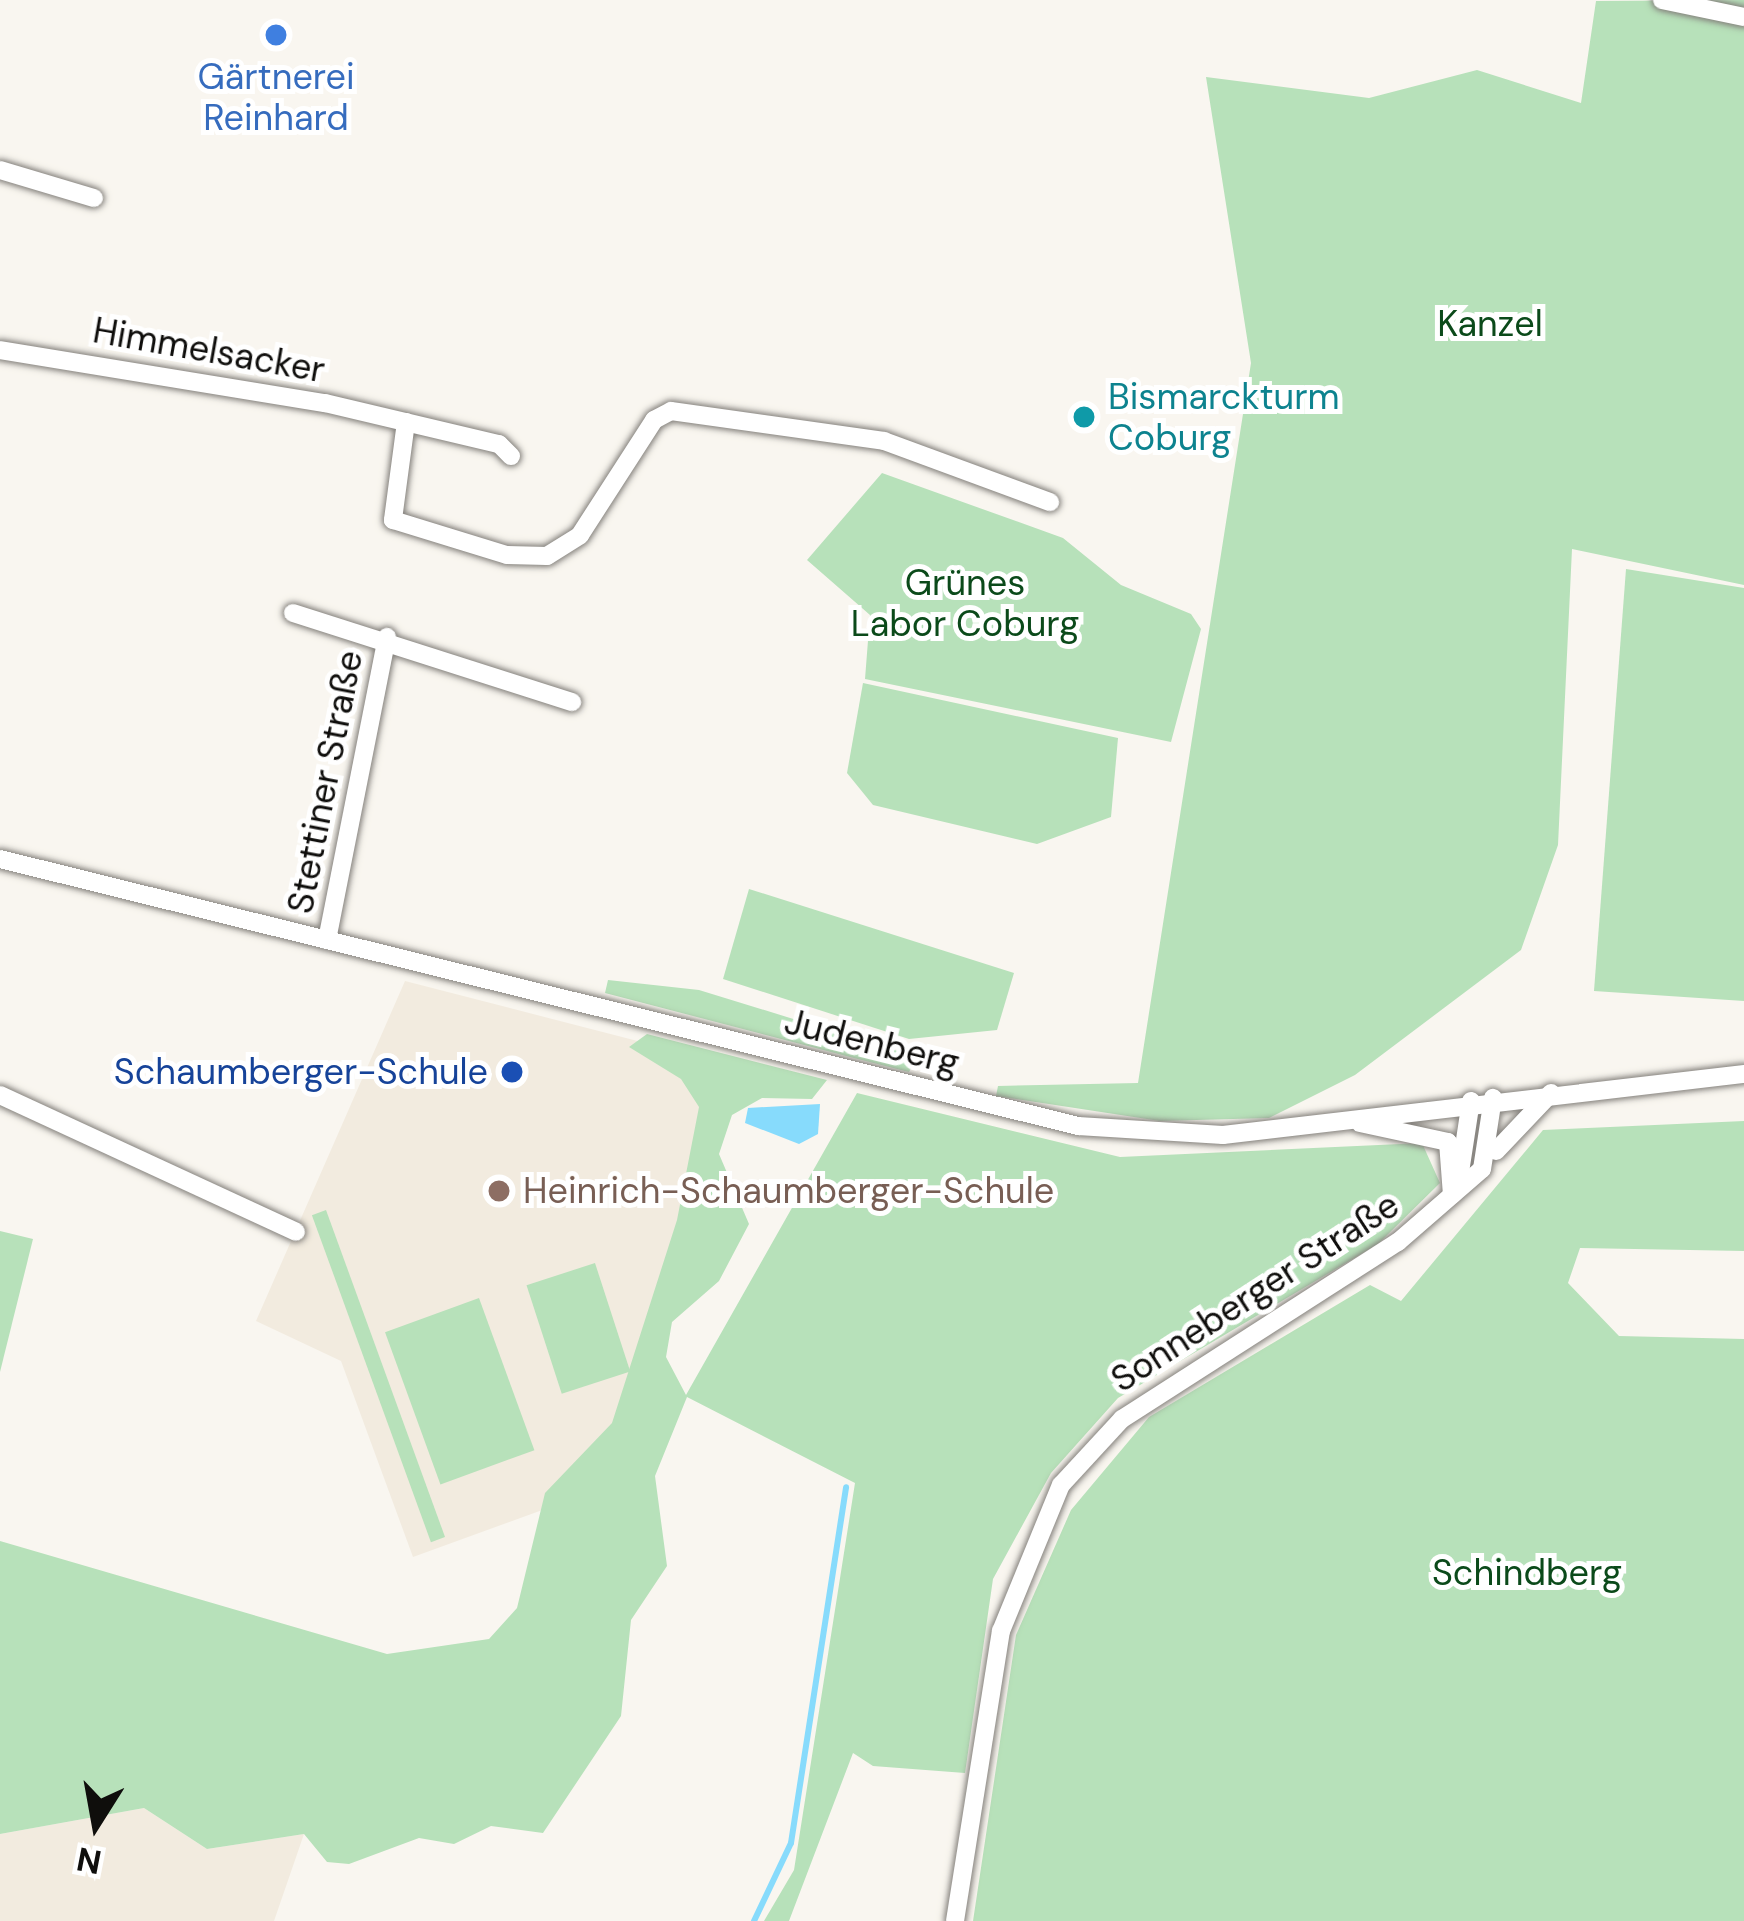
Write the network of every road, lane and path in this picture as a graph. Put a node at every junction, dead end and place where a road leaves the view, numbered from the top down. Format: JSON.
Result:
{"nodes":[{"id":1,"x":1662,"y":0,"type":"edge"},
{"id":2,"x":1744,"y":16,"type":"edge"},
{"id":3,"x":0,"y":170,"type":"edge"},
{"id":4,"x":94,"y":198,"type":"dead end"},
{"id":5,"x":0,"y":350,"type":"edge"},
{"id":6,"x":406,"y":422,"type":"junction"},
{"id":7,"x":511,"y":456,"type":"dead end"},
{"id":8,"x":1050,"y":502,"type":"dead end"},
{"id":9,"x":293,"y":613,"type":"dead end"},
{"id":10,"x":387,"y":637,"type":"junction"},
{"id":11,"x":572,"y":702,"type":"dead end"},
{"id":12,"x":0,"y":859,"type":"edge"},
{"id":13,"x":327,"y":940,"type":"junction"},
{"id":14,"x":1744,"y":1074,"type":"edge"},
{"id":15,"x":1556,"y":1090,"type":"junction"},
{"id":16,"x":0,"y":1095,"type":"edge"},
{"id":17,"x":1493,"y":1098,"type":"junction"},
{"id":18,"x":1472,"y":1101,"type":"junction"},
{"id":19,"x":1325,"y":1120,"type":"junction"},
{"id":20,"x":1482,"y":1169,"type":"junction"},
{"id":21,"x":1452,"y":1195,"type":"junction"},
{"id":22,"x":296,"y":1232,"type":"dead end"},
{"id":23,"x":955,"y":1921,"type":"edge"}],
"edges":[{"from":1,"to":2,"type":"street"},
{"from":3,"to":4,"type":"street"},
{"from":5,"to":6,"type":"street","name":"Himmelsacker"},
{"from":6,"to":7,"type":"street","name":"Himmelsacker"},
{"from":6,"to":8,"type":"street"},
{"from":9,"to":10,"type":"street","name":"Stettiner Straße"},
{"from":10,"to":11,"type":"street","name":"Stettiner Straße"},
{"from":10,"to":13,"type":"street","name":"Stettiner Straße"},
{"from":12,"to":13,"type":"street","name":"Judenberg"},
{"from":13,"to":19,"type":"street","name":"Judenberg"},
{"from":14,"to":15,"type":"street","name":"Judenberg"},
{"from":15,"to":17,"type":"street","name":"Judenberg"},
{"from":15,"to":20,"type":"street","name":"Sonneberger Straße"},
{"from":16,"to":22,"type":"street"},
{"from":17,"to":18,"type":"street","name":"Judenberg"},
{"from":17,"to":20,"type":"street"},
{"from":18,"to":19,"type":"street","name":"Judenberg"},
{"from":18,"to":21,"type":"street","name":"Sonneberger Straße"},
{"from":19,"to":21,"type":"street","name":"Sonneberger Straße"},
{"from":20,"to":21,"type":"street","name":"Sonneberger Straße"},
{"from":21,"to":23,"type":"street","name":"Sonneberger Straße"}]}
